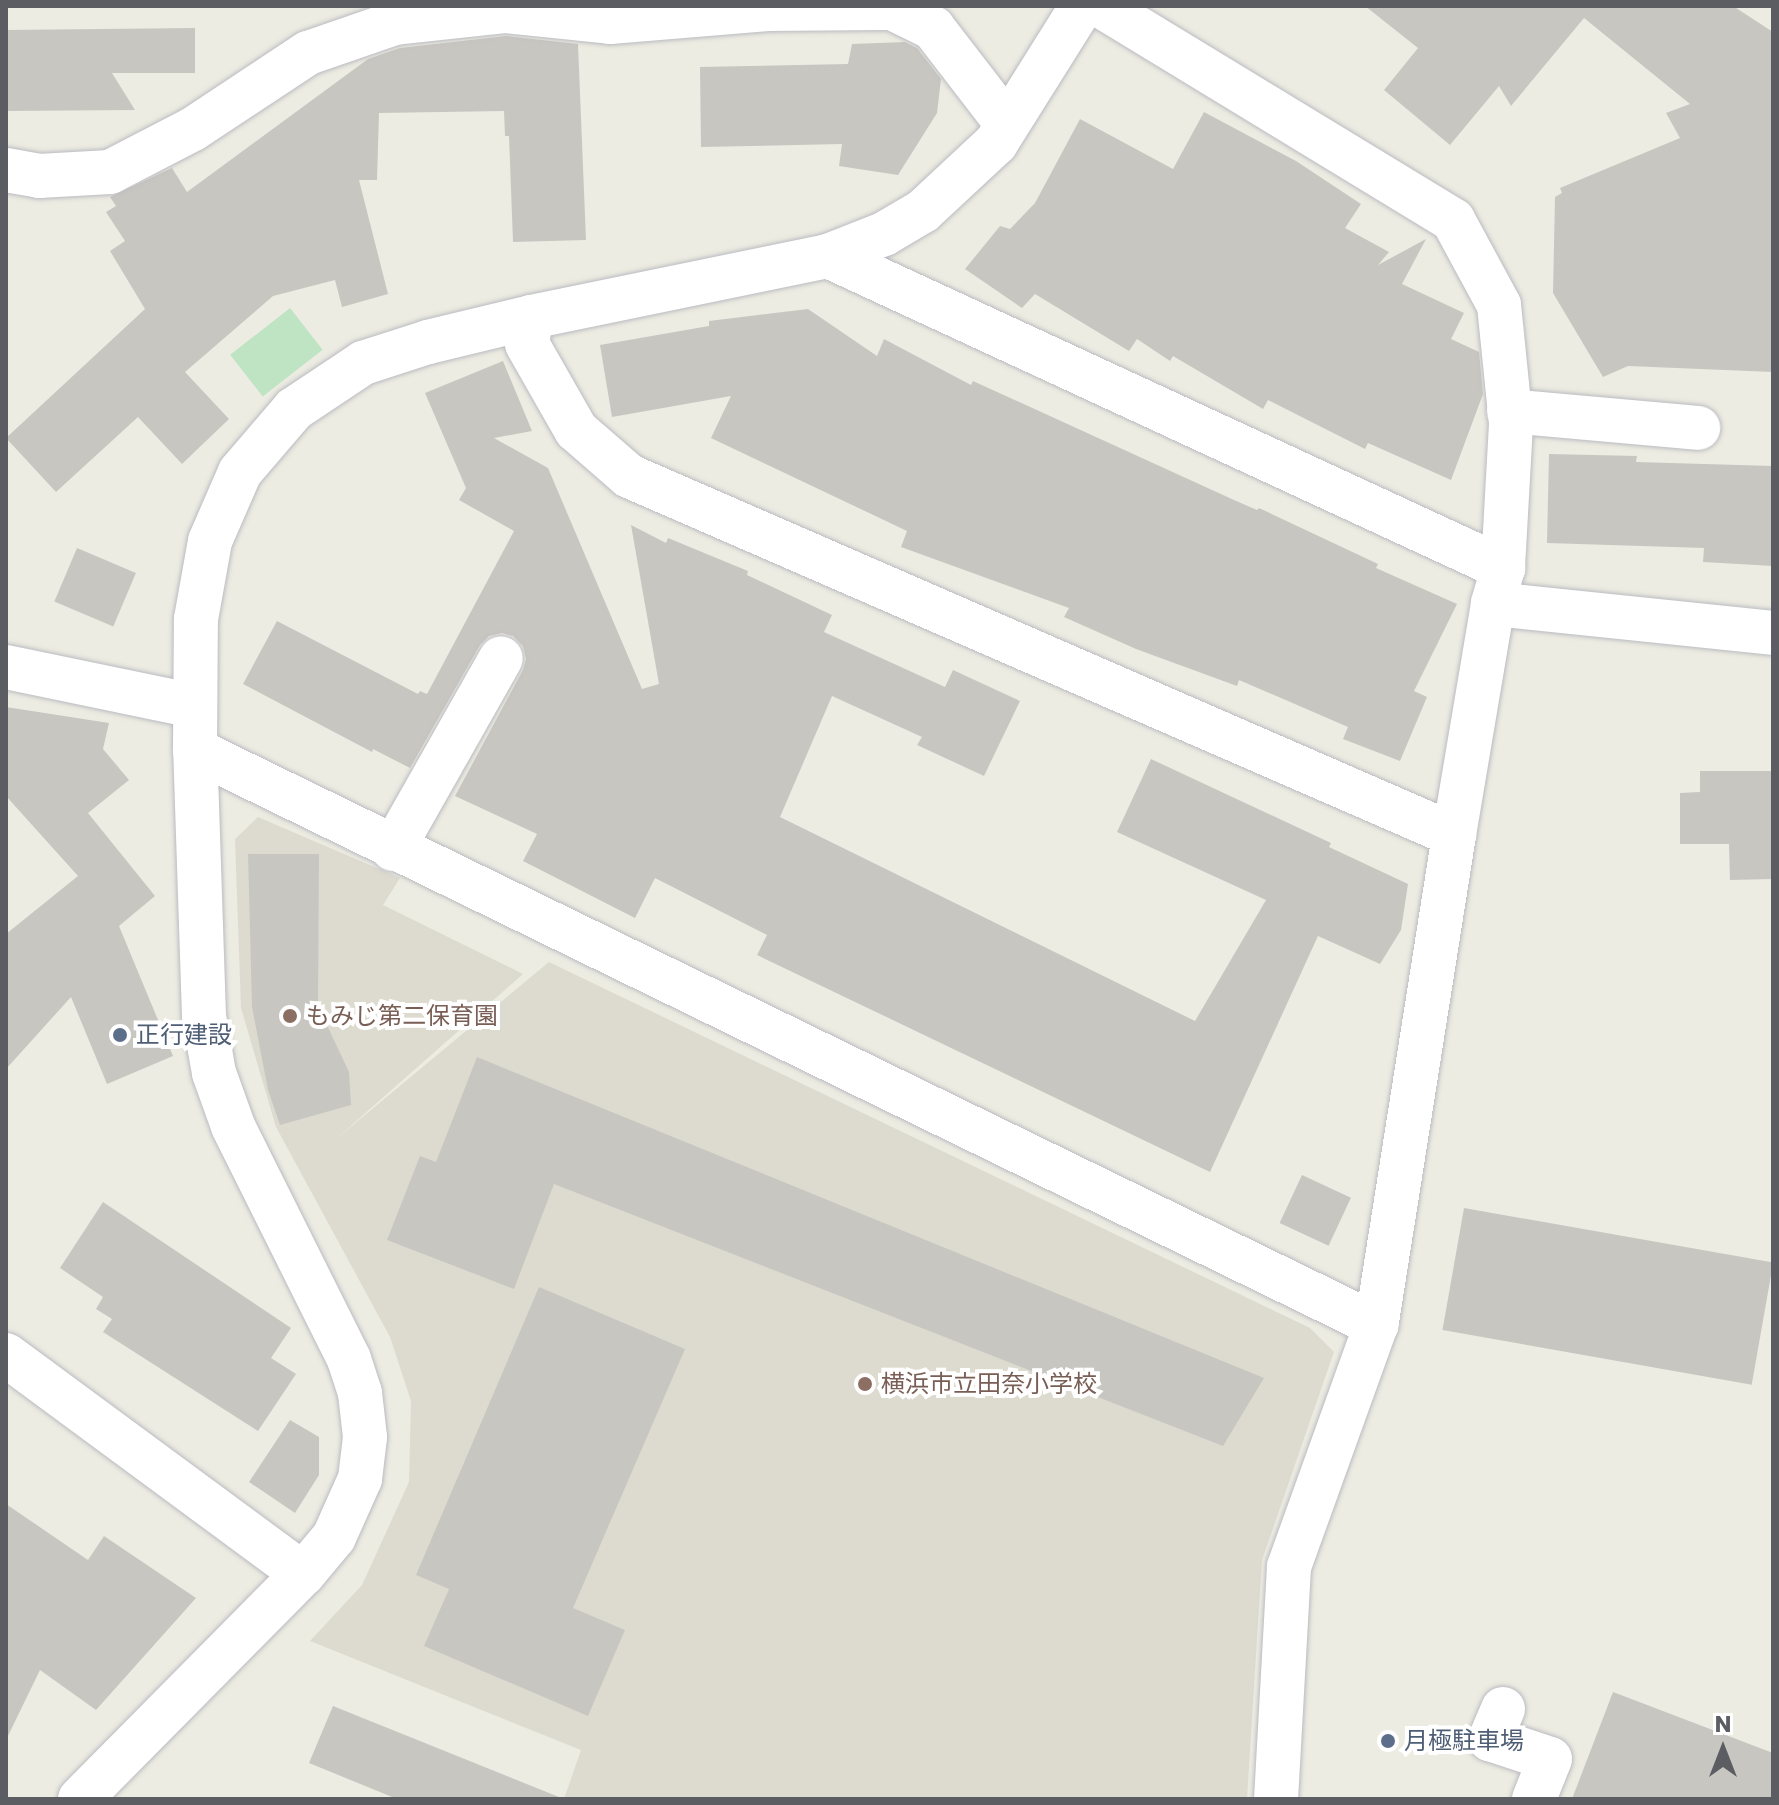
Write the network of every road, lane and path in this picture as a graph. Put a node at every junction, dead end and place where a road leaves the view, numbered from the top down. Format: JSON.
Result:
{"nodes":[{"id":1,"x":1082,"y":6,"type":"edge"},
{"id":2,"x":1101,"y":6,"type":"edge"},
{"id":3,"x":1007,"y":124,"type":"junction"},
{"id":4,"x":6,"y":170,"type":"edge"},
{"id":5,"x":828,"y":256,"type":"junction"},
{"id":6,"x":529,"y":331,"type":"junction"},
{"id":7,"x":1509,"y":411,"type":"junction"},
{"id":8,"x":1698,"y":428,"type":"dead end"},
{"id":9,"x":1498,"y":586,"type":"junction"},
{"id":10,"x":1773,"y":633,"type":"edge"},
{"id":11,"x":501,"y":658,"type":"dead end"},
{"id":12,"x":6,"y":667,"type":"edge"},
{"id":13,"x":194,"y":706,"type":"junction"},
{"id":14,"x":195,"y":750,"type":"junction"},
{"id":15,"x":1454,"y":835,"type":"junction"},
{"id":16,"x":393,"y":849,"type":"junction"},
{"id":17,"x":1376,"y":1325,"type":"junction"},
{"id":18,"x":6,"y":1355,"type":"edge"},
{"id":19,"x":303,"y":1574,"type":"junction"},
{"id":20,"x":1503,"y":1709,"type":"dead end"},
{"id":21,"x":80,"y":1799,"type":"edge"},
{"id":22,"x":1276,"y":1799,"type":"edge"},
{"id":23,"x":1534,"y":1799,"type":"edge"}],
"edges":[{"from":1,"to":3,"type":"street"},
{"from":2,"to":7,"type":"street"},
{"from":3,"to":4,"type":"street"},
{"from":3,"to":5,"type":"street"},
{"from":5,"to":6,"type":"street"},
{"from":5,"to":9,"type":"street"},
{"from":6,"to":13,"type":"street"},
{"from":6,"to":15,"type":"street"},
{"from":7,"to":8,"type":"street"},
{"from":7,"to":9,"type":"street"},
{"from":9,"to":10,"type":"street"},
{"from":9,"to":15,"type":"street"},
{"from":11,"to":16,"type":"street"},
{"from":12,"to":13,"type":"street"},
{"from":13,"to":14,"type":"street"},
{"from":14,"to":16,"type":"street"},
{"from":14,"to":19,"type":"street"},
{"from":15,"to":17,"type":"street"},
{"from":16,"to":17,"type":"street"},
{"from":17,"to":22,"type":"street"},
{"from":18,"to":19,"type":"street"},
{"from":19,"to":21,"type":"street"},
{"from":20,"to":23,"type":"street"}]}
